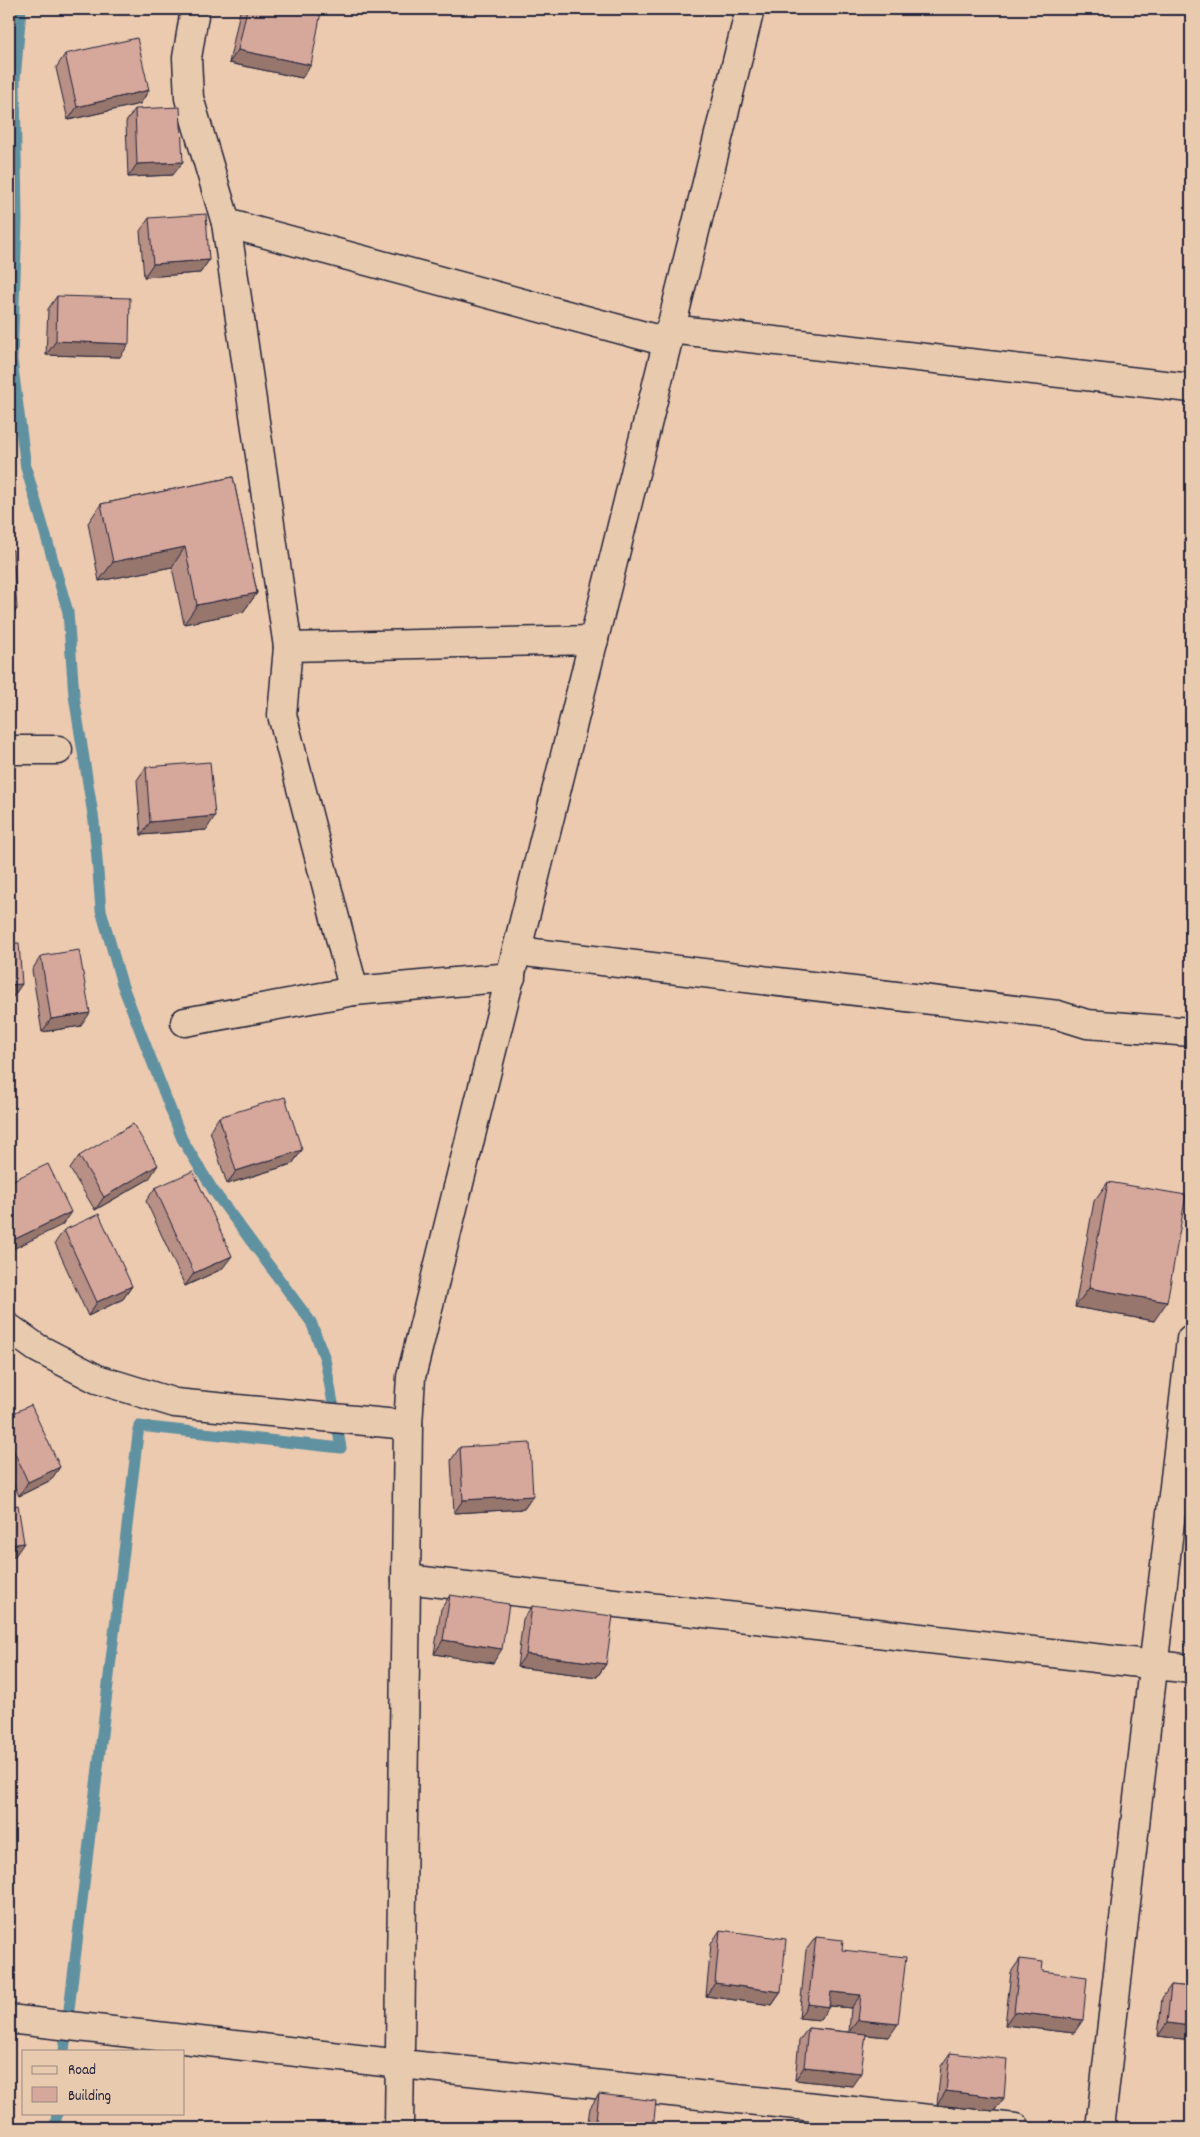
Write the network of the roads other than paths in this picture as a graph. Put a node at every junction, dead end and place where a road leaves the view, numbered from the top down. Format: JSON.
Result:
{"nodes":[{"id":1,"x":195,"y":9,"type":"edge"},
{"id":2,"x":750,"y":9,"type":"edge"},
{"id":3,"x":226,"y":222,"type":"junction"},
{"id":4,"x":669,"y":335,"type":"junction"},
{"id":5,"x":1191,"y":388,"type":"edge"},
{"id":6,"x":594,"y":640,"type":"junction"},
{"id":7,"x":288,"y":646,"type":"junction"},
{"id":8,"x":9,"y":750,"type":"edge"},
{"id":9,"x":58,"y":750,"type":"dead end"},
{"id":10,"x":514,"y":964,"type":"junction"},
{"id":11,"x":354,"y":991,"type":"junction"},
{"id":12,"x":185,"y":1022,"type":"dead end"},
{"id":13,"x":1191,"y":1032,"type":"edge"},
{"id":14,"x":9,"y":1328,"type":"edge"},
{"id":15,"x":1191,"y":1339,"type":"edge"},
{"id":16,"x":408,"y":1425,"type":"junction"},
{"id":17,"x":406,"y":1578,"type":"junction"},
{"id":18,"x":1154,"y":1664,"type":"junction"},
{"id":19,"x":1191,"y":1669,"type":"edge"},
{"id":20,"x":9,"y":2019,"type":"edge"},
{"id":21,"x":400,"y":2064,"type":"junction"},
{"id":22,"x":400,"y":2128,"type":"edge"},
{"id":23,"x":1016,"y":2128,"type":"edge"},
{"id":24,"x":1100,"y":2128,"type":"edge"}],
"edges":[{"from":1,"to":3,"type":"street"},
{"from":2,"to":4,"type":"street"},
{"from":3,"to":4,"type":"street"},
{"from":3,"to":7,"type":"street"},
{"from":4,"to":5,"type":"street"},
{"from":4,"to":6,"type":"street"},
{"from":6,"to":7,"type":"street"},
{"from":6,"to":10,"type":"street"},
{"from":7,"to":11,"type":"street"},
{"from":8,"to":9,"type":"street"},
{"from":10,"to":11,"type":"street"},
{"from":10,"to":13,"type":"street"},
{"from":10,"to":16,"type":"street"},
{"from":11,"to":12,"type":"street"},
{"from":14,"to":16,"type":"street"},
{"from":15,"to":18,"type":"street"},
{"from":16,"to":17,"type":"street"},
{"from":17,"to":18,"type":"street"},
{"from":17,"to":21,"type":"street"},
{"from":18,"to":19,"type":"street"},
{"from":18,"to":24,"type":"street"},
{"from":20,"to":21,"type":"street"},
{"from":21,"to":22,"type":"street"},
{"from":21,"to":23,"type":"street"}]}
